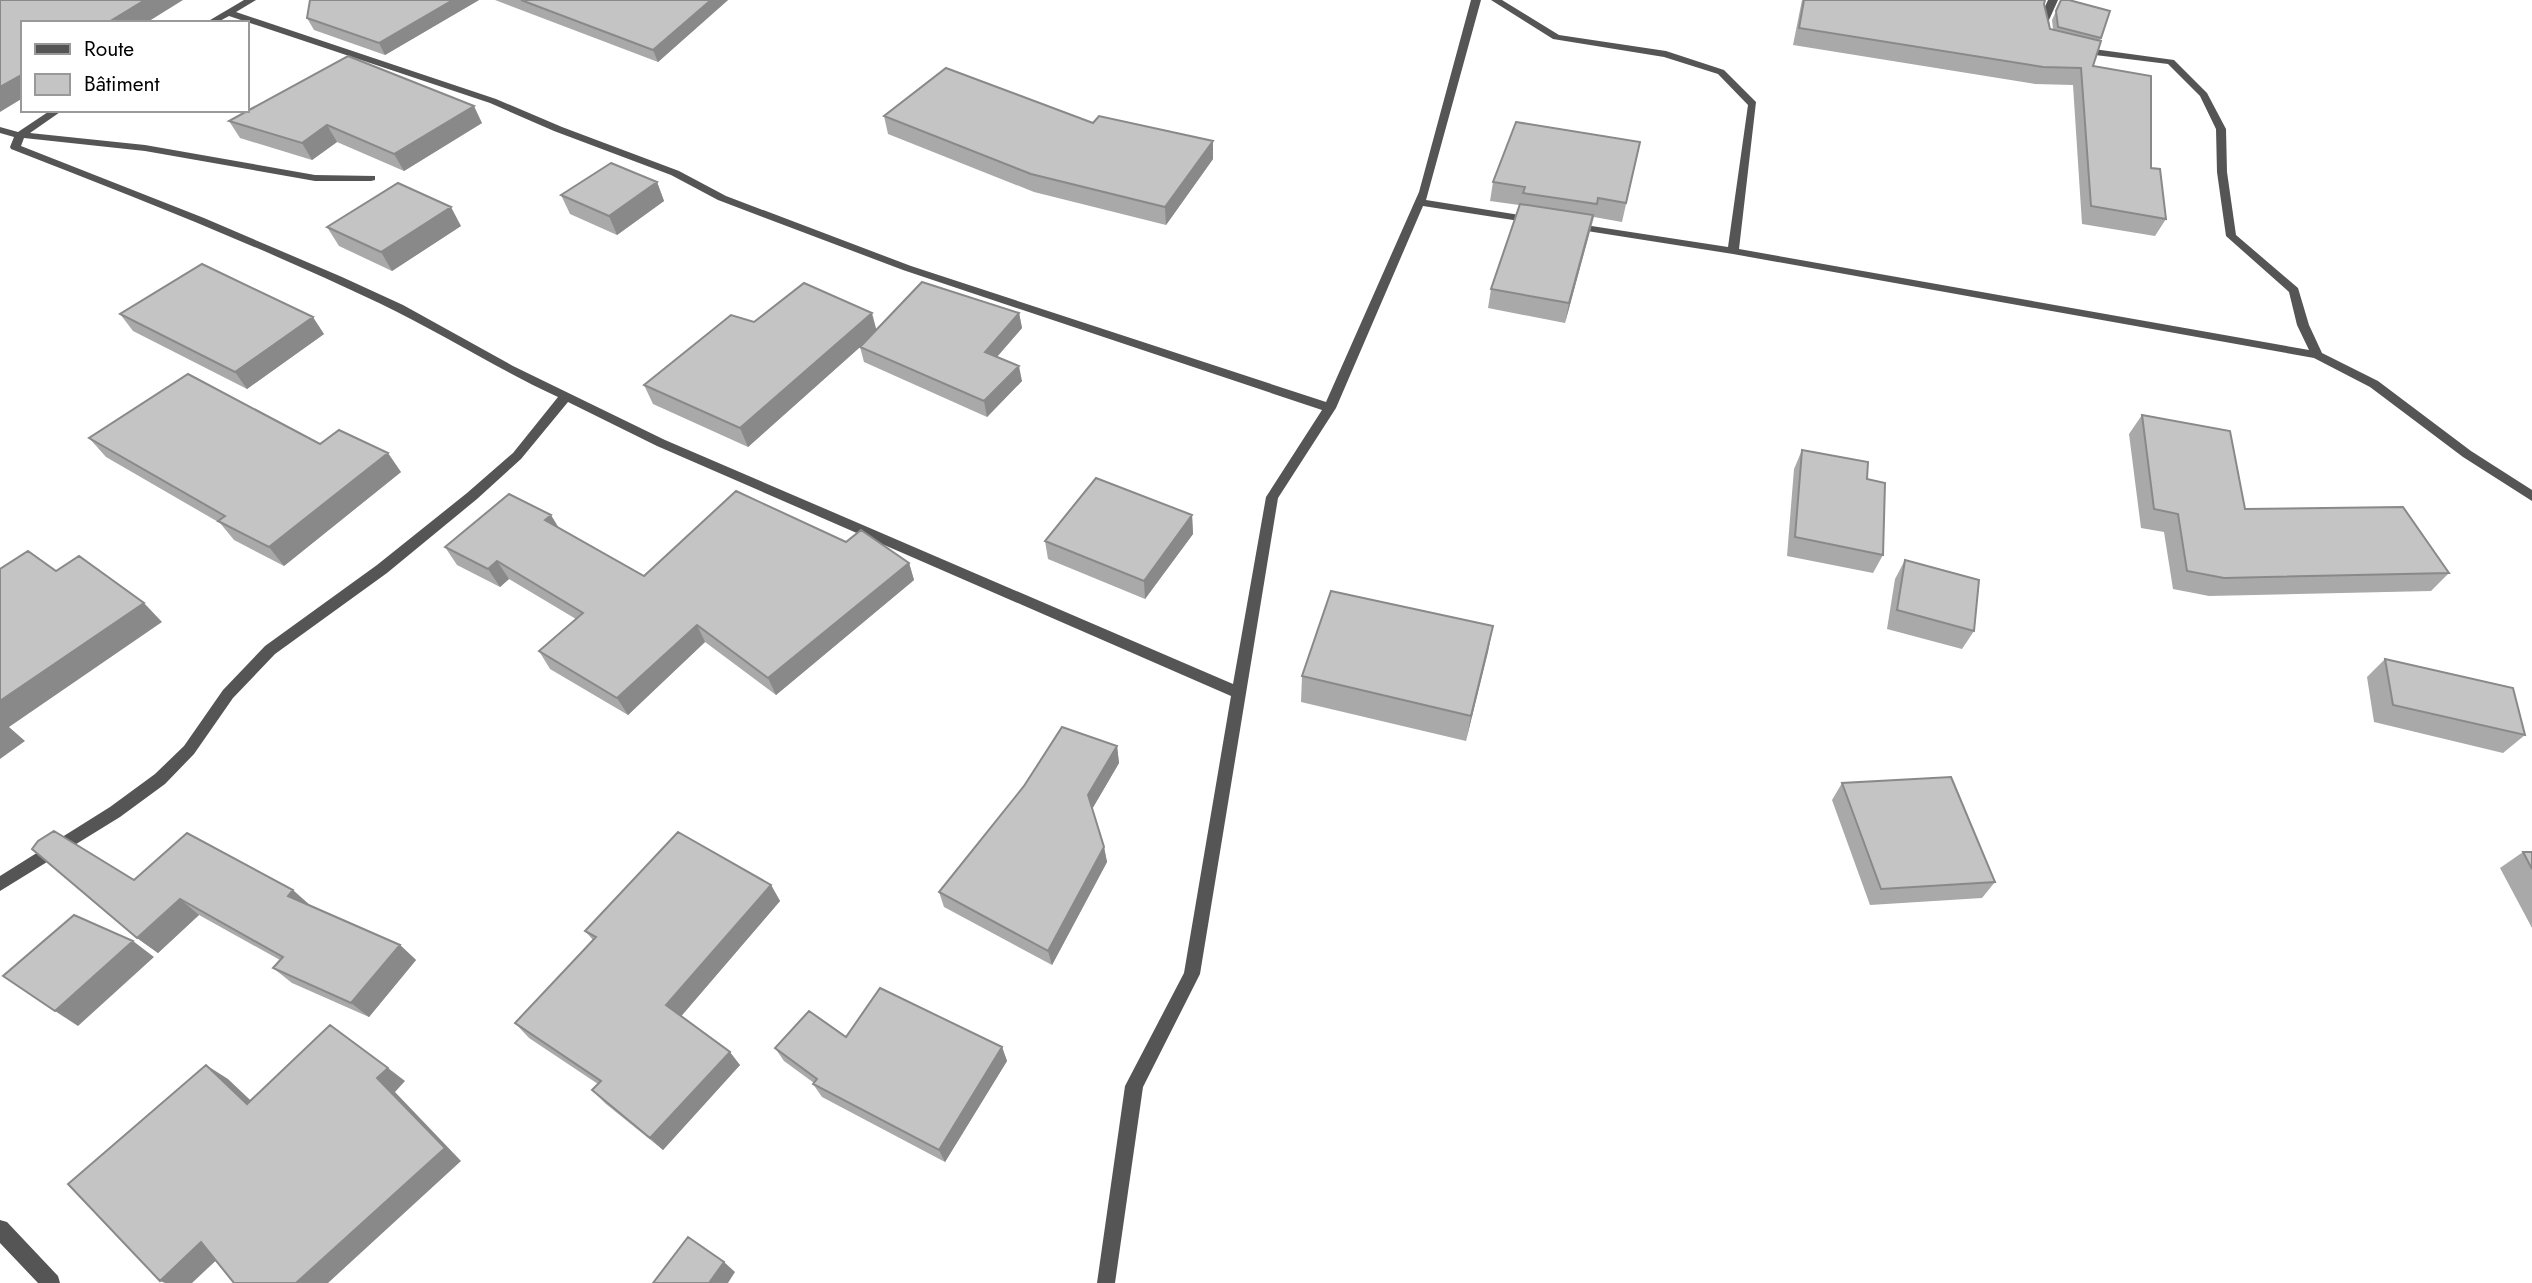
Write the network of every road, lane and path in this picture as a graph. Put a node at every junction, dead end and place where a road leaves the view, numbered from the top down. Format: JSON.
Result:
{"nodes":[{"id":1,"x":251,"y":0,"type":"edge"},
{"id":2,"x":1476,"y":0,"type":"edge"},
{"id":3,"x":1496,"y":0,"type":"edge"},
{"id":4,"x":2053,"y":0,"type":"edge"},
{"id":5,"x":229,"y":13,"type":"junction"},
{"id":6,"x":213,"y":21,"type":"edge"},
{"id":7,"x":2046,"y":41,"type":"edge"},
{"id":8,"x":2067,"y":47,"type":"edge"},
{"id":9,"x":55,"y":112,"type":"edge"},
{"id":10,"x":0,"y":130,"type":"edge"},
{"id":11,"x":20,"y":135,"type":"junction"},
{"id":12,"x":371,"y":178,"type":"dead end"},
{"id":13,"x":1419,"y":202,"type":"junction"},
{"id":14,"x":1542,"y":222,"type":"edge"},
{"id":15,"x":1556,"y":224,"type":"edge"},
{"id":16,"x":1733,"y":251,"type":"junction"},
{"id":17,"x":2317,"y":355,"type":"junction"},
{"id":18,"x":565,"y":397,"type":"junction"},
{"id":19,"x":1330,"y":408,"type":"junction"},
{"id":20,"x":2532,"y":496,"type":"edge"},
{"id":21,"x":1237,"y":692,"type":"junction"},
{"id":22,"x":0,"y":884,"type":"edge"},
{"id":23,"x":0,"y":1229,"type":"edge"},
{"id":24,"x":51,"y":1283,"type":"edge"},
{"id":25,"x":1106,"y":1283,"type":"edge"}],
"edges":[{"from":1,"to":5,"type":"street"},
{"from":2,"to":13,"type":"street"},
{"from":3,"to":16,"type":"street"},
{"from":4,"to":7,"type":"street"},
{"from":5,"to":6,"type":"street"},
{"from":5,"to":19,"type":"street"},
{"from":8,"to":17,"type":"street"},
{"from":9,"to":11,"type":"street"},
{"from":10,"to":11,"type":"street"},
{"from":11,"to":12,"type":"street"},
{"from":11,"to":18,"type":"street"},
{"from":13,"to":14,"type":"street"},
{"from":13,"to":19,"type":"street"},
{"from":15,"to":16,"type":"street"},
{"from":16,"to":17,"type":"street"},
{"from":17,"to":20,"type":"street"},
{"from":18,"to":21,"type":"street"},
{"from":18,"to":22,"type":"street"},
{"from":19,"to":21,"type":"street"},
{"from":21,"to":25,"type":"street"},
{"from":23,"to":24,"type":"street"}]}
